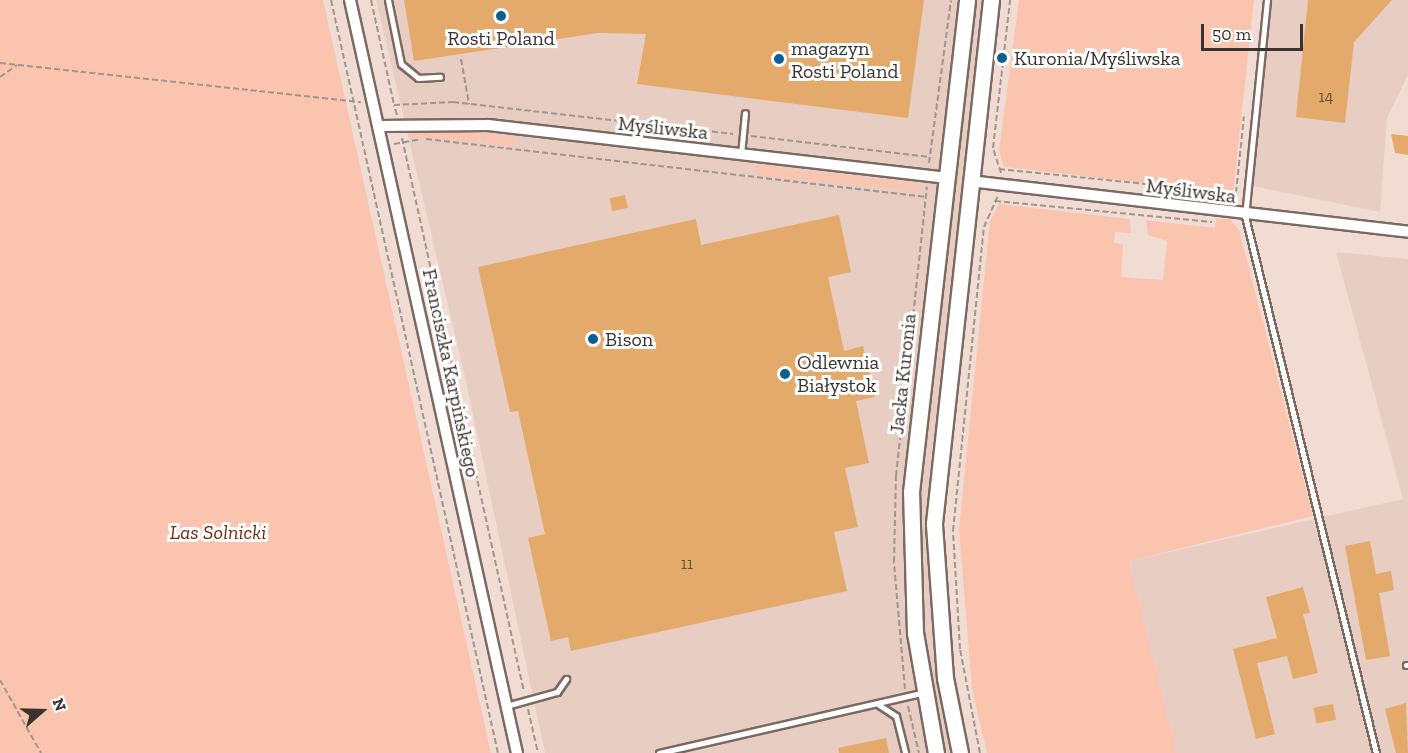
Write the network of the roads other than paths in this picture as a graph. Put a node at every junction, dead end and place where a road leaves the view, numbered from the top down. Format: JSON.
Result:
{"nodes":[{"id":1,"x":350,"y":0,"type":"edge"},
{"id":2,"x":388,"y":0,"type":"edge"},
{"id":3,"x":967,"y":0,"type":"edge"},
{"id":4,"x":992,"y":0,"type":"edge"},
{"id":5,"x":1267,"y":0,"type":"edge"},
{"id":6,"x":440,"y":78,"type":"dead end"},
{"id":7,"x":745,"y":112,"type":"dead end"},
{"id":8,"x":378,"y":126,"type":"junction"},
{"id":9,"x":741,"y":154,"type":"junction"},
{"id":10,"x":945,"y":178,"type":"junction"},
{"id":11,"x":970,"y":181,"type":"junction"},
{"id":12,"x":1245,"y":216,"type":"junction"},
{"id":13,"x":1408,"y":232,"type":"edge"},
{"id":14,"x":566,"y":679,"type":"dead end"},
{"id":15,"x":922,"y":693,"type":"junction"},
{"id":16,"x":878,"y":704,"type":"junction"},
{"id":17,"x":506,"y":706,"type":"junction"},
{"id":18,"x":517,"y":753,"type":"edge"},
{"id":19,"x":659,"y":753,"type":"edge"},
{"id":20,"x":905,"y":753,"type":"edge"},
{"id":21,"x":936,"y":753,"type":"edge"},
{"id":22,"x":960,"y":753,"type":"edge"},
{"id":23,"x":1376,"y":753,"type":"edge"}],
"edges":[{"from":1,"to":8,"type":"street","name":"Franciszka Karpińskiego"},
{"from":2,"to":6,"type":"lane"},
{"from":3,"to":10,"type":"main road","name":"Jacka Kuronia"},
{"from":4,"to":11,"type":"main road"},
{"from":5,"to":12,"type":"lane"},
{"from":7,"to":9,"type":"lane"},
{"from":8,"to":9,"type":"street","name":"Myśliwska"},
{"from":8,"to":17,"type":"street","name":"Franciszka Karpińskiego"},
{"from":9,"to":10,"type":"street","name":"Myśliwska"},
{"from":10,"to":11,"type":"main road"},
{"from":10,"to":15,"type":"main road","name":"Jacka Kuronia"},
{"from":11,"to":12,"type":"street","name":"Myśliwska"},
{"from":11,"to":22,"type":"main road"},
{"from":12,"to":13,"type":"street","name":"Myśliwska"},
{"from":12,"to":23,"type":"lane"},
{"from":14,"to":17,"type":"lane"},
{"from":15,"to":16,"type":"lane"},
{"from":15,"to":21,"type":"main road","name":"Jacka Kuronia"},
{"from":16,"to":19,"type":"lane"},
{"from":16,"to":20,"type":"lane"},
{"from":17,"to":18,"type":"street","name":"Franciszka Karpińskiego"}]}
